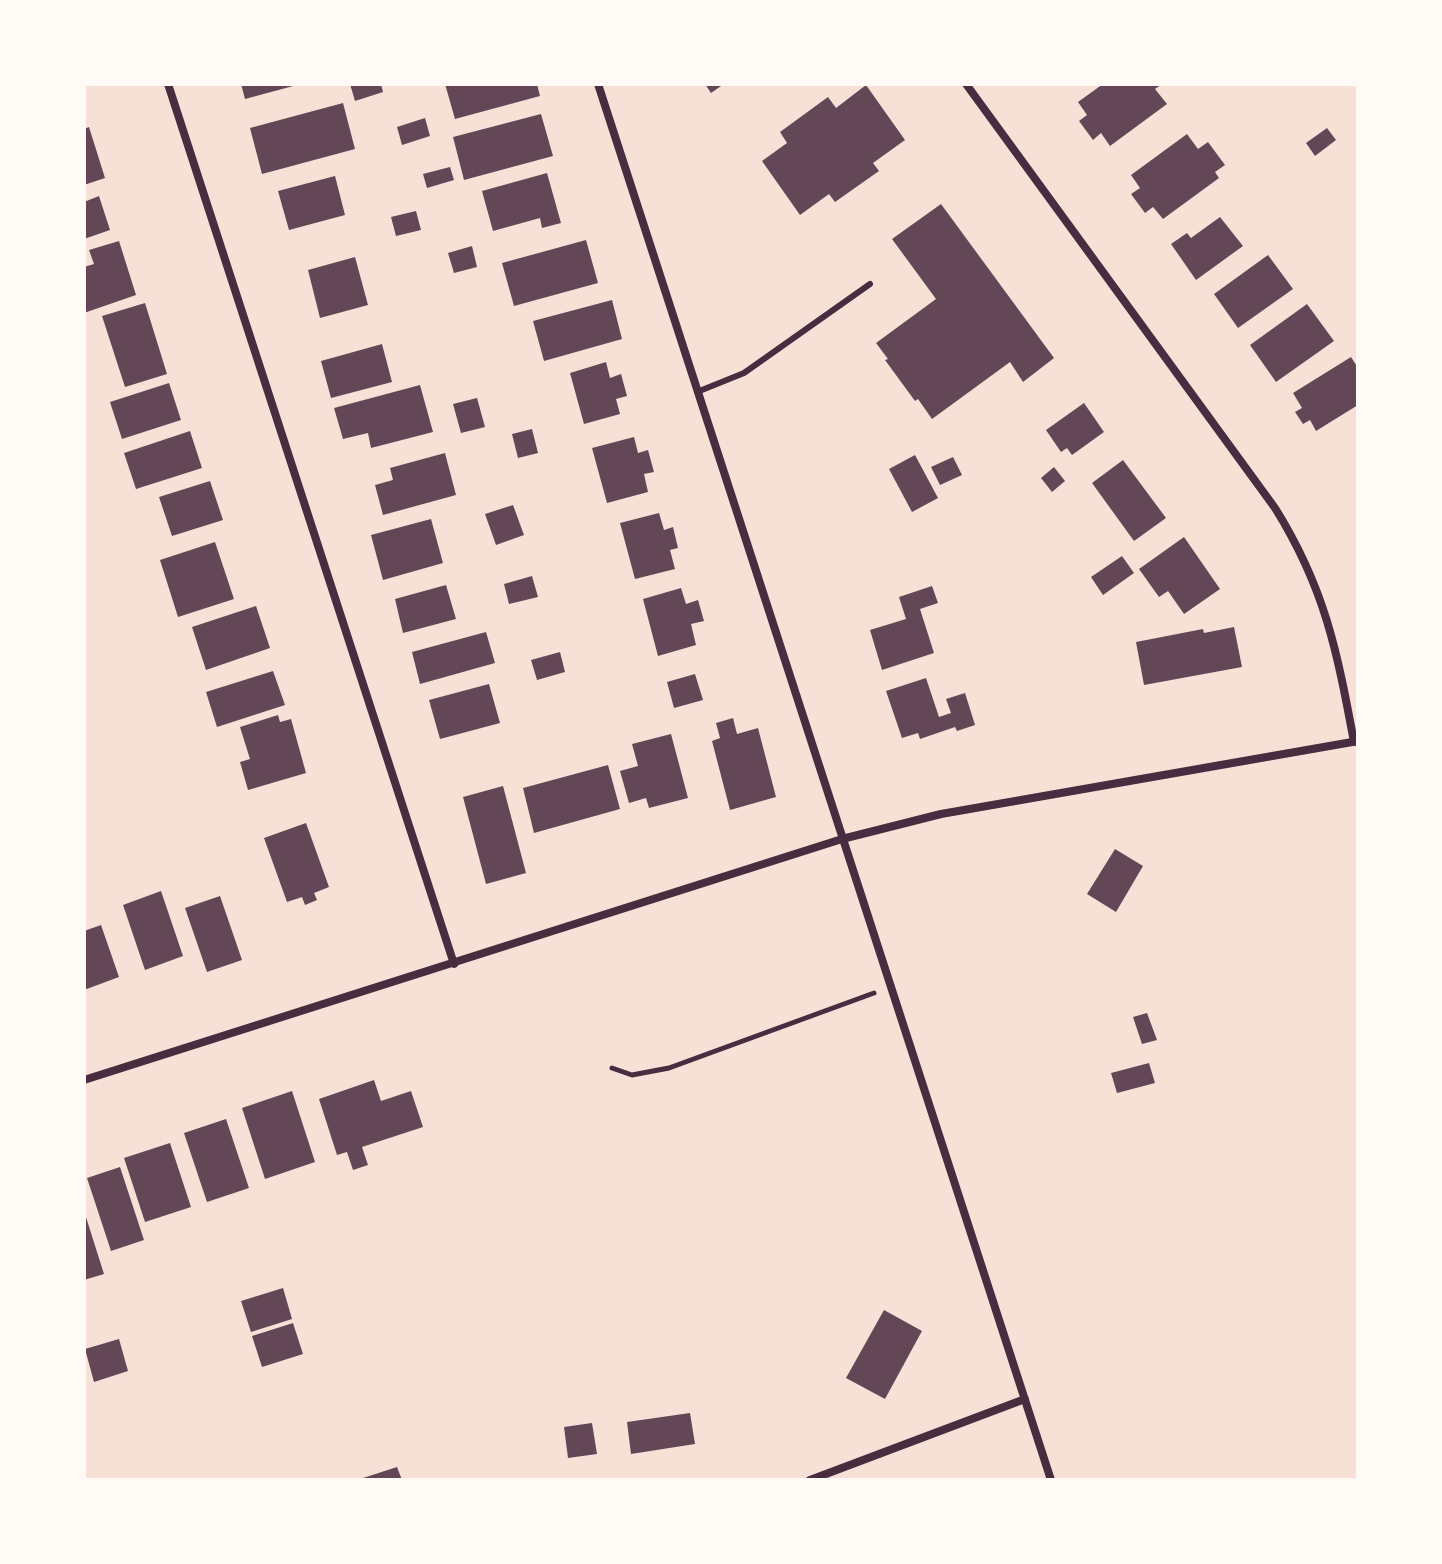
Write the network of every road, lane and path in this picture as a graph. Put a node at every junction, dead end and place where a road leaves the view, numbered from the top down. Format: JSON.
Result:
{"nodes":[{"id":1,"x":168,"y":84,"type":"edge"},
{"id":2,"x":598,"y":84,"type":"edge"},
{"id":3,"x":966,"y":84,"type":"edge"},
{"id":4,"x":870,"y":284,"type":"dead end"},
{"id":5,"x":697,"y":392,"type":"junction"},
{"id":6,"x":1356,"y":741,"type":"edge"},
{"id":7,"x":842,"y":839,"type":"junction"},
{"id":8,"x":454,"y":964,"type":"junction"},
{"id":9,"x":890,"y":987,"type":"junction"},
{"id":10,"x":612,"y":1068,"type":"dead end"},
{"id":11,"x":84,"y":1080,"type":"edge"},
{"id":12,"x":1025,"y":1399,"type":"junction"},
{"id":13,"x":810,"y":1480,"type":"edge"},
{"id":14,"x":1051,"y":1480,"type":"edge"}],
"edges":[{"from":1,"to":8,"type":"street"},
{"from":2,"to":5,"type":"street"},
{"from":3,"to":6,"type":"street"},
{"from":4,"to":5,"type":"lane"},
{"from":5,"to":7,"type":"street"},
{"from":6,"to":7,"type":"street"},
{"from":7,"to":8,"type":"street"},
{"from":7,"to":9,"type":"street"},
{"from":8,"to":11,"type":"street"},
{"from":9,"to":10,"type":"path"},
{"from":9,"to":12,"type":"street"},
{"from":12,"to":13,"type":"street"},
{"from":12,"to":14,"type":"street"}]}
